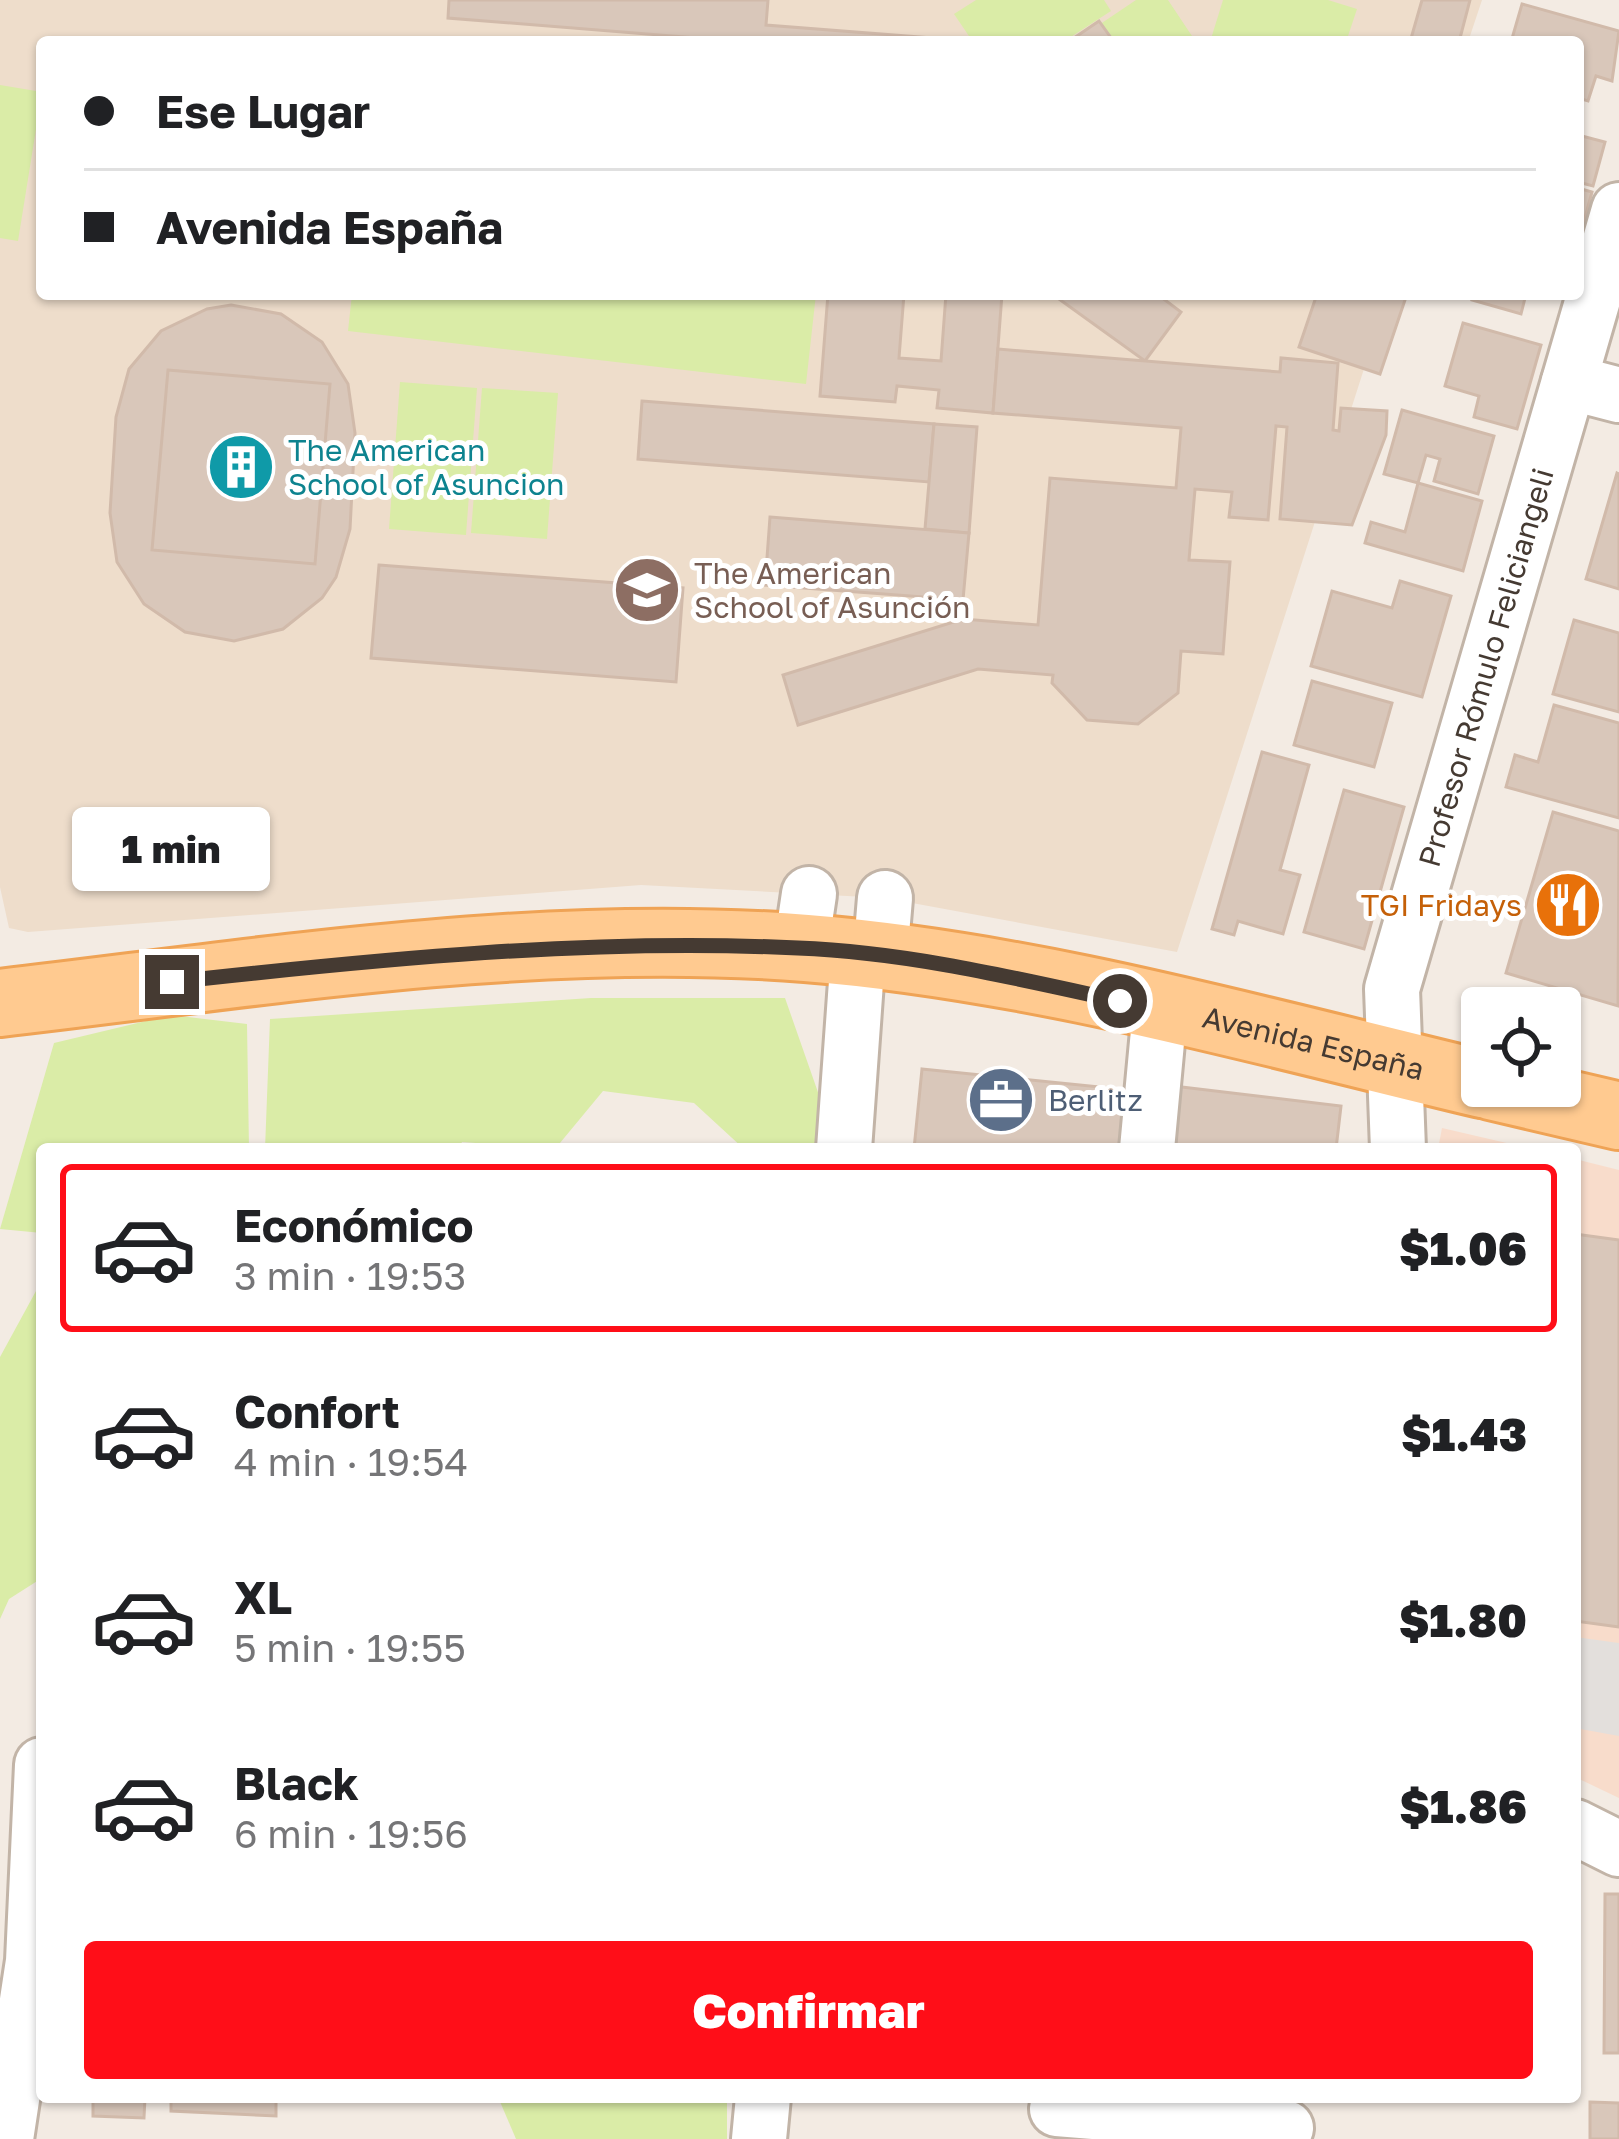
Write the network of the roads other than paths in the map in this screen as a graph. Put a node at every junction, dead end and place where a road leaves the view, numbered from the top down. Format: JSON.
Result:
{"nodes":[{"id":1,"x":1619,"y":210,"type":"edge"},
{"id":2,"x":1594,"y":389,"type":"edge"},
{"id":3,"x":846,"y":930,"type":"junction"},
{"id":4,"x":0,"y":1003,"type":"edge"},
{"id":5,"x":1160,"y":1010,"type":"junction"},
{"id":6,"x":1394,"y":1063,"type":"junction"},
{"id":7,"x":1461,"y":1079,"type":"edge"},
{"id":8,"x":1581,"y":1107,"type":"edge"},
{"id":9,"x":1619,"y":1116,"type":"edge"},
{"id":10,"x":1399,"y":1139,"type":"edge"},
{"id":11,"x":844,"y":1143,"type":"edge"},
{"id":12,"x":1148,"y":1143,"type":"edge"},
{"id":13,"x":1581,"y":1830,"type":"edge"},
{"id":14,"x":1619,"y":1849,"type":"edge"},
{"id":15,"x":36,"y":1896,"type":"edge"},
{"id":16,"x":762,"y":2103,"type":"edge"},
{"id":17,"x":1078,"y":2120,"type":"edge"},
{"id":18,"x":1287,"y":2121,"type":"edge"},
{"id":19,"x":6,"y":2139,"type":"edge"},
{"id":20,"x":759,"y":2139,"type":"edge"}],
"edges":[{"from":1,"to":2,"type":"street","name":"Profesor Rómulo Feliciangeli"},
{"from":2,"to":6,"type":"street","name":"Profesor Rómulo Feliciangeli"},
{"from":3,"to":4,"type":"main road","name":"Avenida España"},
{"from":3,"to":5,"type":"main road","name":"Avenida España"},
{"from":3,"to":11,"type":"street"},
{"from":5,"to":6,"type":"main road","name":"Avenida España"},
{"from":5,"to":12,"type":"street"},
{"from":6,"to":7,"type":"main road","name":"Avenida España"},
{"from":6,"to":10,"type":"street","name":"Profesor Rómulo Feliciangeli"},
{"from":8,"to":9,"type":"main road"},
{"from":13,"to":14,"type":"street"},
{"from":15,"to":19,"type":"street"},
{"from":16,"to":20,"type":"street"},
{"from":17,"to":18,"type":"street"}]}
